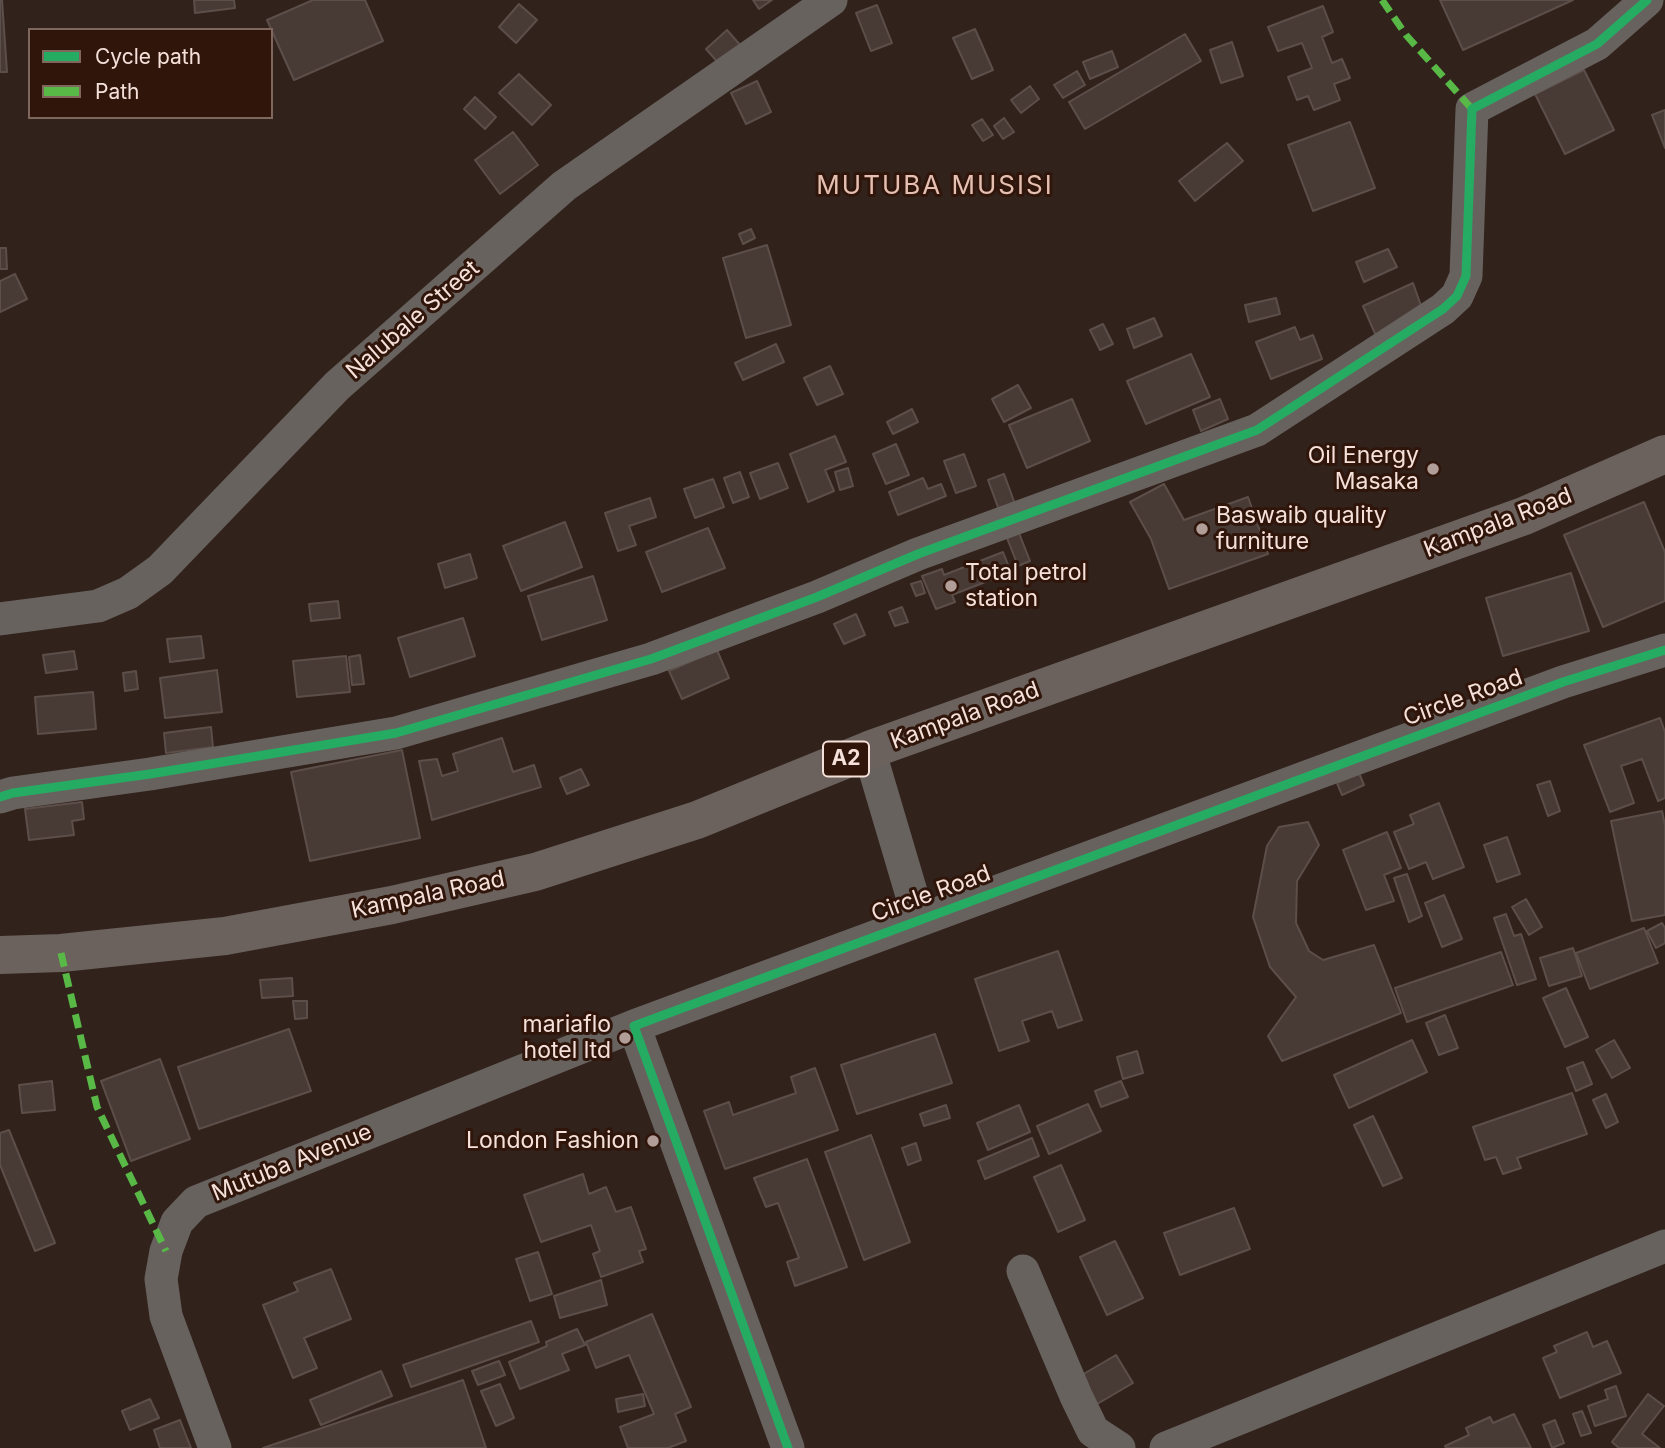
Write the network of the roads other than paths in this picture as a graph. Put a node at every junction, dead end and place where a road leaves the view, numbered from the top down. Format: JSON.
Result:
{"nodes":[{"id":1,"x":831,"y":0,"type":"edge"},
{"id":2,"x":1647,"y":0,"type":"edge"},
{"id":3,"x":1665,"y":454,"type":"edge"},
{"id":4,"x":0,"y":619,"type":"edge"},
{"id":5,"x":1665,"y":650,"type":"edge"},
{"id":6,"x":869,"y":750,"type":"junction"},
{"id":7,"x":0,"y":797,"type":"edge"},
{"id":8,"x":919,"y":919,"type":"junction"},
{"id":9,"x":0,"y":955,"type":"edge"},
{"id":10,"x":634,"y":1026,"type":"junction"},
{"id":11,"x":1665,"y":1246,"type":"edge"},
{"id":12,"x":1023,"y":1271,"type":"dead end"},
{"id":13,"x":215,"y":1448,"type":"edge"},
{"id":14,"x":788,"y":1448,"type":"edge"},
{"id":15,"x":1119,"y":1448,"type":"edge"},
{"id":16,"x":1166,"y":1448,"type":"edge"}],
"edges":[{"from":1,"to":4,"type":"street","name":"Nalubale Street"},
{"from":2,"to":7,"type":"street"},
{"from":3,"to":6,"type":"main road","name":"Kampala Road","number":"A2"},
{"from":5,"to":8,"type":"street","name":"Circle Road"},
{"from":6,"to":8,"type":"street"},
{"from":6,"to":9,"type":"main road","name":"Kampala Road","number":"A2"},
{"from":8,"to":10,"type":"street","name":"Circle Road"},
{"from":10,"to":13,"type":"street","name":"Mutuba Avenue"},
{"from":10,"to":14,"type":"street"},
{"from":11,"to":16,"type":"street"},
{"from":12,"to":15,"type":"street"}]}
